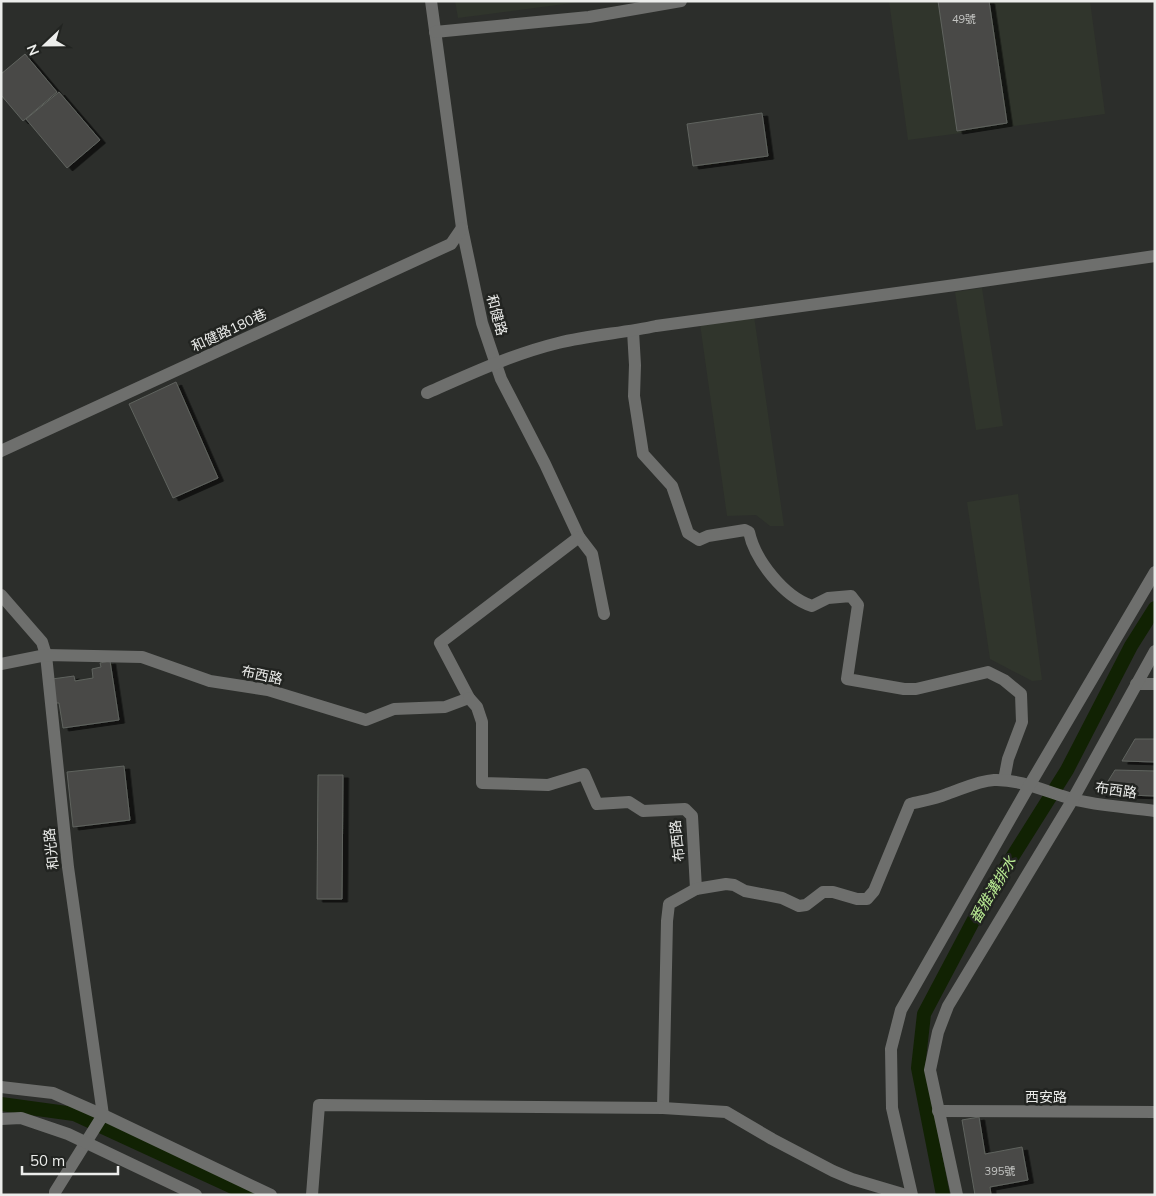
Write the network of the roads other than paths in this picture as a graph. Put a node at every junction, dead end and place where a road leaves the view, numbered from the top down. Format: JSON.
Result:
{"nodes":[{"id":1,"x":431,"y":1,"type":"edge"},
{"id":2,"x":681,"y":1,"type":"edge"},
{"id":3,"x":435,"y":32,"type":"junction"},
{"id":4,"x":462,"y":228,"type":"junction"},
{"id":5,"x":1155,"y":256,"type":"edge"},
{"id":6,"x":633,"y":331,"type":"junction"},
{"id":7,"x":496,"y":363,"type":"junction"},
{"id":8,"x":427,"y":393,"type":"dead end"},
{"id":9,"x":1,"y":451,"type":"edge"},
{"id":10,"x":579,"y":536,"type":"junction"},
{"id":11,"x":1155,"y":572,"type":"edge"},
{"id":12,"x":1,"y":595,"type":"edge"},
{"id":13,"x":604,"y":614,"type":"dead end"},
{"id":14,"x":1155,"y":651,"type":"edge"},
{"id":15,"x":46,"y":655,"type":"junction"},
{"id":16,"x":1,"y":664,"type":"edge"},
{"id":17,"x":1136,"y":684,"type":"junction"},
{"id":18,"x":1155,"y":684,"type":"edge"},
{"id":19,"x":469,"y":698,"type":"junction"},
{"id":20,"x":1004,"y":780,"type":"junction"},
{"id":21,"x":1033,"y":787,"type":"junction"},
{"id":22,"x":1068,"y":797,"type":"junction"},
{"id":23,"x":1155,"y":811,"type":"edge"},
{"id":24,"x":696,"y":889,"type":"junction"},
{"id":25,"x":1,"y":1087,"type":"edge"},
{"id":26,"x":663,"y":1108,"type":"junction"},
{"id":27,"x":947,"y":1111,"type":"junction"},
{"id":28,"x":1155,"y":1112,"type":"edge"},
{"id":29,"x":103,"y":1115,"type":"junction"},
{"id":30,"x":1,"y":1119,"type":"edge"},
{"id":31,"x":87,"y":1143,"type":"junction"},
{"id":32,"x":55,"y":1195,"type":"edge"},
{"id":33,"x":196,"y":1195,"type":"edge"},
{"id":34,"x":271,"y":1195,"type":"edge"},
{"id":35,"x":312,"y":1195,"type":"edge"},
{"id":36,"x":906,"y":1195,"type":"edge"},
{"id":37,"x":912,"y":1195,"type":"edge"},
{"id":38,"x":957,"y":1195,"type":"edge"}],
"edges":[{"from":1,"to":3,"type":"street","name":"和健路"},
{"from":2,"to":3,"type":"street"},
{"from":3,"to":4,"type":"street","name":"和健路"},
{"from":4,"to":7,"type":"street","name":"和健路"},
{"from":4,"to":9,"type":"street","name":"和健路180巷"},
{"from":5,"to":6,"type":"street"},
{"from":6,"to":7,"type":"street"},
{"from":6,"to":20,"type":"street"},
{"from":7,"to":8,"type":"street"},
{"from":7,"to":10,"type":"street","name":"和健路"},
{"from":10,"to":13,"type":"street","name":"和健路"},
{"from":10,"to":19,"type":"street","name":"布西路"},
{"from":11,"to":21,"type":"street"},
{"from":12,"to":15,"type":"street","name":"和光路"},
{"from":14,"to":17,"type":"street"},
{"from":15,"to":16,"type":"street","name":"布西路"},
{"from":15,"to":19,"type":"street","name":"布西路"},
{"from":15,"to":29,"type":"street","name":"和光路"},
{"from":17,"to":18,"type":"street"},
{"from":17,"to":22,"type":"street"},
{"from":19,"to":24,"type":"street","name":"布西路"},
{"from":20,"to":21,"type":"street","name":"布西路"},
{"from":20,"to":24,"type":"street"},
{"from":21,"to":22,"type":"street","name":"布西路"},
{"from":21,"to":37,"type":"street"},
{"from":22,"to":23,"type":"street","name":"布西路"},
{"from":22,"to":27,"type":"street"},
{"from":24,"to":26,"type":"street"},
{"from":25,"to":29,"type":"street"},
{"from":26,"to":35,"type":"street"},
{"from":26,"to":36,"type":"street"},
{"from":27,"to":28,"type":"street","name":"西安路"},
{"from":27,"to":38,"type":"street"},
{"from":29,"to":31,"type":"street"},
{"from":29,"to":34,"type":"street"},
{"from":30,"to":31,"type":"street"},
{"from":31,"to":32,"type":"street"},
{"from":31,"to":33,"type":"street"}]}
